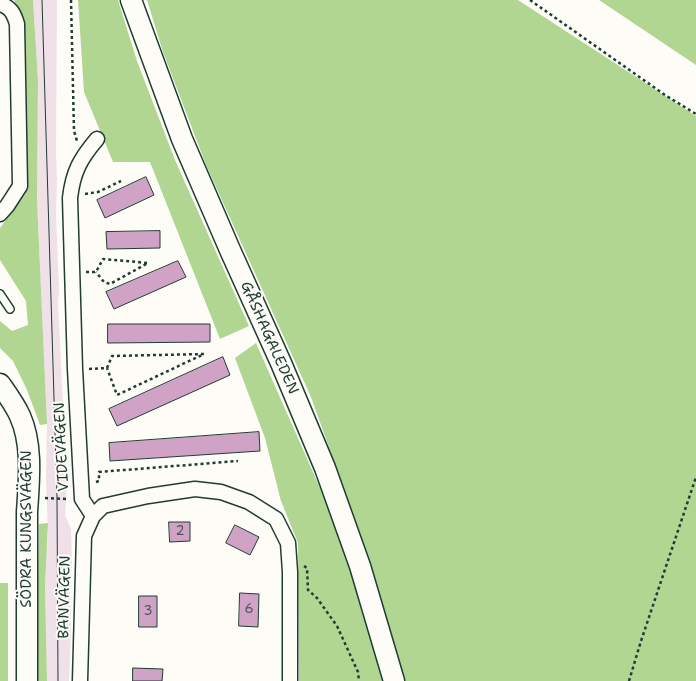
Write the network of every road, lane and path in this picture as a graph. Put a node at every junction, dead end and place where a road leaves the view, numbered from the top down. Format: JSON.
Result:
{"nodes":[{"id":1,"x":71,"y":0,"type":"edge"},
{"id":2,"x":131,"y":0,"type":"edge"},
{"id":3,"x":530,"y":0,"type":"edge"},
{"id":4,"x":0,"y":4,"type":"edge"},
{"id":5,"x":696,"y":114,"type":"edge"},
{"id":6,"x":97,"y":139,"type":"dead end"},
{"id":7,"x":83,"y":156,"type":"junction"},
{"id":8,"x":121,"y":181,"type":"dead end"},
{"id":9,"x":70,"y":198,"type":"junction"},
{"id":10,"x":0,"y":214,"type":"edge"},
{"id":11,"x":96,"y":272,"type":"junction"},
{"id":12,"x":72,"y":273,"type":"junction"},
{"id":13,"x":0,"y":294,"type":"edge"},
{"id":14,"x":10,"y":309,"type":"dead end"},
{"id":15,"x":107,"y":368,"type":"junction"},
{"id":16,"x":75,"y":369,"type":"junction"},
{"id":17,"x":0,"y":384,"type":"edge"},
{"id":18,"x":238,"y":461,"type":"dead end"},
{"id":19,"x":696,"y":477,"type":"edge"},
{"id":20,"x":81,"y":482,"type":"junction"},
{"id":21,"x":44,"y":498,"type":"dead end"},
{"id":22,"x":82,"y":499,"type":"junction"},
{"id":23,"x":93,"y":516,"type":"junction"},
{"id":24,"x":289,"y":558,"type":"junction"},
{"id":25,"x":27,"y":681,"type":"edge"},
{"id":26,"x":80,"y":681,"type":"edge"},
{"id":27,"x":290,"y":681,"type":"edge"},
{"id":28,"x":359,"y":681,"type":"edge"},
{"id":29,"x":394,"y":681,"type":"edge"},
{"id":30,"x":629,"y":681,"type":"edge"}],
"edges":[{"from":1,"to":7,"type":"path"},
{"from":2,"to":29,"type":"main road","name":"GÅSHAGALEDEN"},
{"from":3,"to":5,"type":"path"},
{"from":4,"to":10,"type":"street"},
{"from":6,"to":7,"type":"street","name":"VIDEVÄGEN"},
{"from":7,"to":9,"type":"street","name":"VIDEVÄGEN"},
{"from":8,"to":9,"type":"path"},
{"from":9,"to":12,"type":"street","name":"VIDEVÄGEN"},
{"from":11,"to":11,"type":"path"},
{"from":11,"to":12,"type":"path"},
{"from":12,"to":16,"type":"street","name":"VIDEVÄGEN"},
{"from":13,"to":14,"type":"lane"},
{"from":15,"to":15,"type":"path"},
{"from":15,"to":16,"type":"path"},
{"from":16,"to":20,"type":"street","name":"VIDEVÄGEN"},
{"from":17,"to":25,"type":"main road","name":"SÖDRA KUNGSVÄGEN"},
{"from":18,"to":20,"type":"path"},
{"from":19,"to":30,"type":"path"},
{"from":20,"to":22,"type":"street","name":"VIDEVÄGEN"},
{"from":21,"to":22,"type":"path"},
{"from":22,"to":23,"type":"street","name":"VIDEVÄGEN"},
{"from":23,"to":24,"type":"street"},
{"from":23,"to":26,"type":"street","name":"BANVÄGEN"},
{"from":24,"to":27,"type":"street"},
{"from":24,"to":28,"type":"path"}]}
